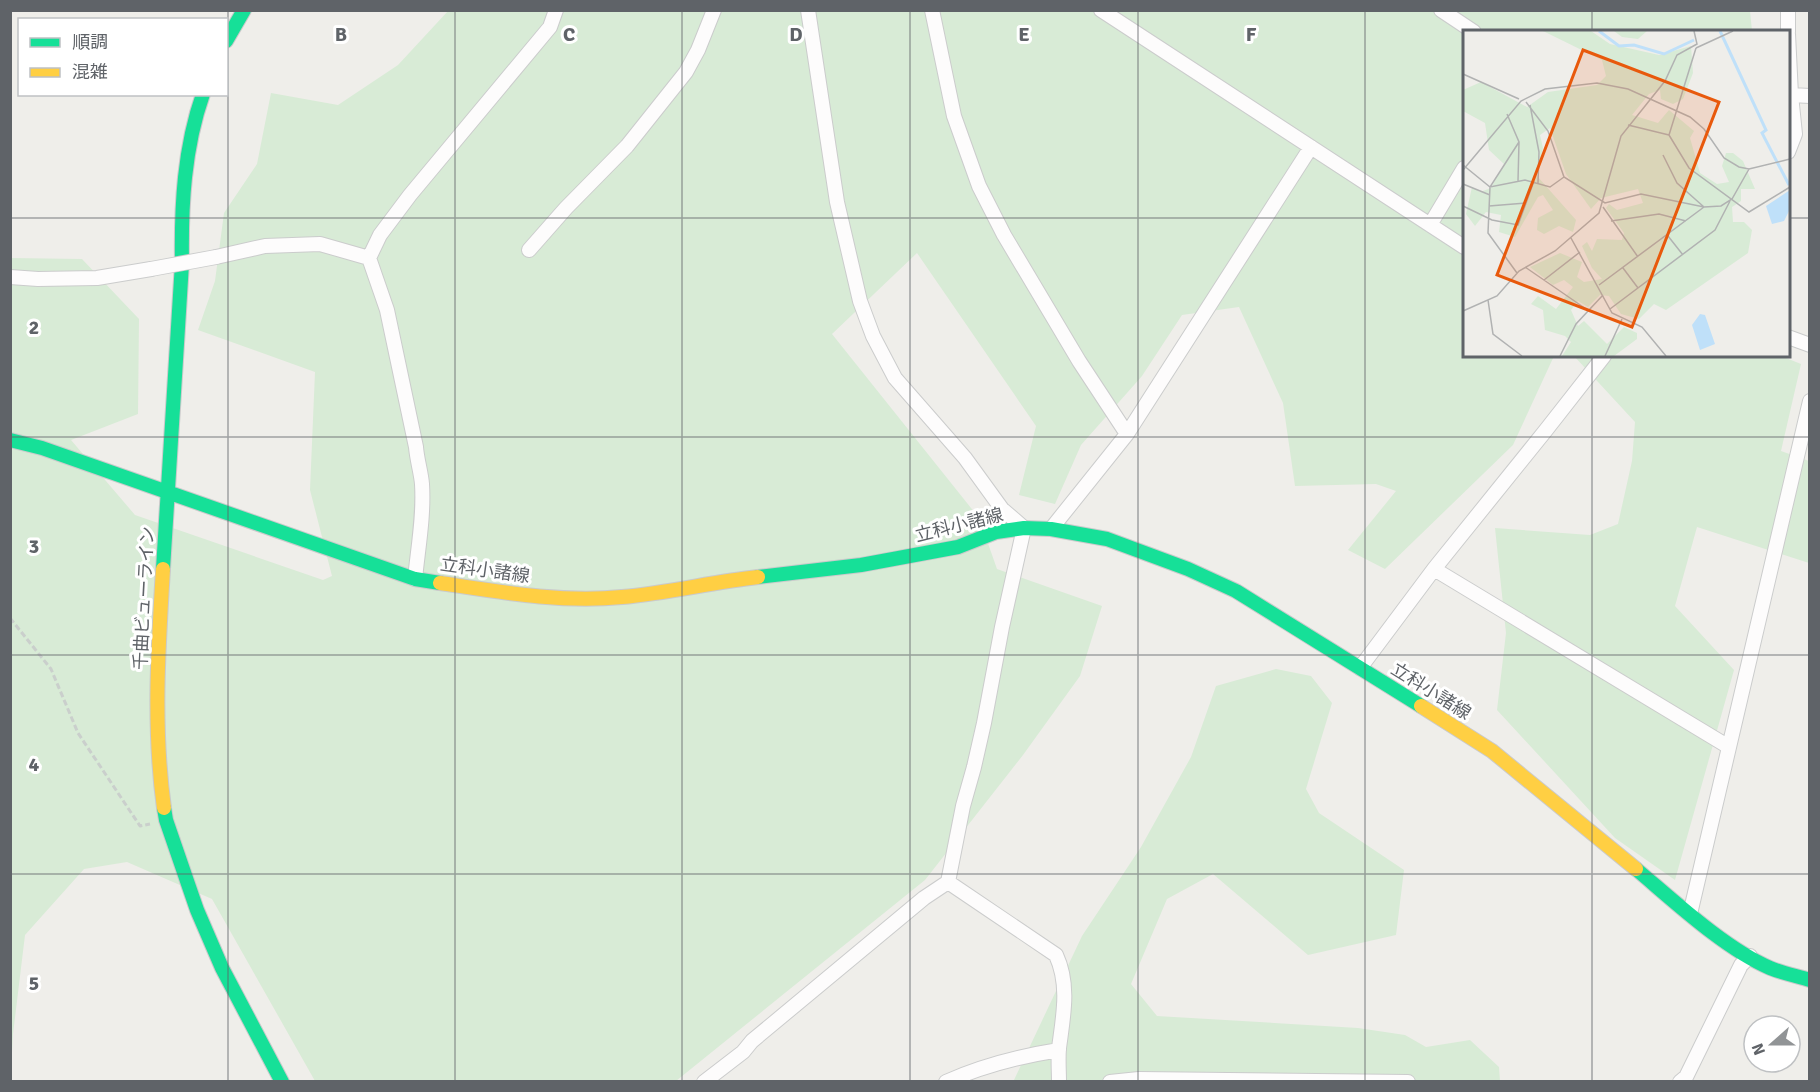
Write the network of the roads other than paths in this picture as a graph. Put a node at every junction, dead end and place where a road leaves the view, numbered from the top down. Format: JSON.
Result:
{"nodes":[{"id":1,"x":244,"y":10,"type":"edge"},
{"id":2,"x":556,"y":10,"type":"edge"},
{"id":3,"x":714,"y":10,"type":"edge"},
{"id":4,"x":808,"y":10,"type":"edge"},
{"id":5,"x":932,"y":10,"type":"edge"},
{"id":6,"x":1101,"y":10,"type":"edge"},
{"id":7,"x":1441,"y":10,"type":"edge"},
{"id":8,"x":1788,"y":10,"type":"edge"},
{"id":9,"x":1471,"y":30,"type":"edge"},
{"id":10,"x":1788,"y":30,"type":"edge"},
{"id":11,"x":228,"y":38,"type":"edge"},
{"id":12,"x":1790,"y":74,"type":"edge"},
{"id":13,"x":1791,"y":95,"type":"junction"},
{"id":14,"x":202,"y":96,"type":"edge"},
{"id":15,"x":1809,"y":96,"type":"edge"},
{"id":16,"x":1311,"y":147,"type":"junction"},
{"id":17,"x":1790,"y":147,"type":"edge"},
{"id":18,"x":1463,"y":170,"type":"edge"},
{"id":19,"x":1430,"y":225,"type":"junction"},
{"id":20,"x":1463,"y":246,"type":"edge"},
{"id":21,"x":529,"y":250,"type":"dead end"},
{"id":22,"x":369,"y":258,"type":"junction"},
{"id":23,"x":10,"y":278,"type":"edge"},
{"id":24,"x":1790,"y":338,"type":"edge"},
{"id":25,"x":1809,"y":345,"type":"edge"},
{"id":26,"x":1603,"y":357,"type":"edge"},
{"id":27,"x":1809,"y":401,"type":"edge"},
{"id":28,"x":1127,"y":434,"type":"junction"},
{"id":29,"x":10,"y":440,"type":"edge"},
{"id":30,"x":168,"y":493,"type":"junction"},
{"id":31,"x":1024,"y":528,"type":"junction"},
{"id":32,"x":1051,"y":529,"type":"junction"},
{"id":33,"x":1434,"y":569,"type":"junction"},
{"id":34,"x":415,"y":579,"type":"junction"},
{"id":35,"x":1360,"y":668,"type":"junction"},
{"id":36,"x":1729,"y":747,"type":"junction"},
{"id":37,"x":948,"y":882,"type":"junction"},
{"id":38,"x":1689,"y":914,"type":"junction"},
{"id":39,"x":1750,"y":956,"type":"junction"},
{"id":40,"x":1809,"y":980,"type":"edge"},
{"id":41,"x":1059,"y":1050,"type":"junction"},
{"id":42,"x":1237,"y":1081,"type":"edge"},
{"id":43,"x":282,"y":1082,"type":"edge"},
{"id":44,"x":704,"y":1082,"type":"edge"},
{"id":45,"x":946,"y":1082,"type":"edge"},
{"id":46,"x":1059,"y":1082,"type":"edge"},
{"id":47,"x":1110,"y":1082,"type":"edge"},
{"id":48,"x":1408,"y":1082,"type":"edge"},
{"id":49,"x":1680,"y":1082,"type":"edge"}],
"edges":[{"from":1,"to":11,"type":"main road"},
{"from":2,"to":22,"type":"street"},
{"from":3,"to":21,"type":"street"},
{"from":4,"to":31,"type":"street"},
{"from":5,"to":28,"type":"street"},
{"from":6,"to":16,"type":"street"},
{"from":7,"to":9,"type":"street"},
{"from":8,"to":10,"type":"street"},
{"from":12,"to":13,"type":"street"},
{"from":13,"to":15,"type":"street"},
{"from":13,"to":17,"type":"street"},
{"from":14,"to":30,"type":"main road","name":"千曲ビューライン"},
{"from":16,"to":19,"type":"street"},
{"from":16,"to":28,"type":"street"},
{"from":18,"to":19,"type":"street"},
{"from":19,"to":20,"type":"street"},
{"from":22,"to":23,"type":"street","bridge":true},
{"from":22,"to":34,"type":"street"},
{"from":24,"to":25,"type":"street"},
{"from":26,"to":33,"type":"street"},
{"from":27,"to":36,"type":"street"},
{"from":28,"to":32,"type":"street"},
{"from":29,"to":30,"type":"main road","name":"立科小諸線"},
{"from":30,"to":34,"type":"main road","name":"立科小諸線"},
{"from":30,"to":43,"type":"main road","name":"千曲ビューライン"},
{"from":31,"to":32,"type":"main road","name":"立科小諸線"},
{"from":31,"to":34,"type":"main road","name":"立科小諸線"},
{"from":31,"to":37,"type":"street"},
{"from":32,"to":35,"type":"main road","name":"立科小諸線"},
{"from":33,"to":35,"type":"street"},
{"from":33,"to":36,"type":"street"},
{"from":35,"to":38,"type":"main road","name":"立科小諸線"},
{"from":36,"to":38,"type":"street"},
{"from":37,"to":41,"type":"street"},
{"from":37,"to":44,"type":"street"},
{"from":38,"to":39,"type":"main road","name":"立科小諸線"},
{"from":39,"to":40,"type":"main road","name":"立科小諸線"},
{"from":39,"to":49,"type":"street"},
{"from":41,"to":45,"type":"street"},
{"from":41,"to":46,"type":"street"},
{"from":42,"to":47,"type":"street"},
{"from":42,"to":48,"type":"street"}]}
